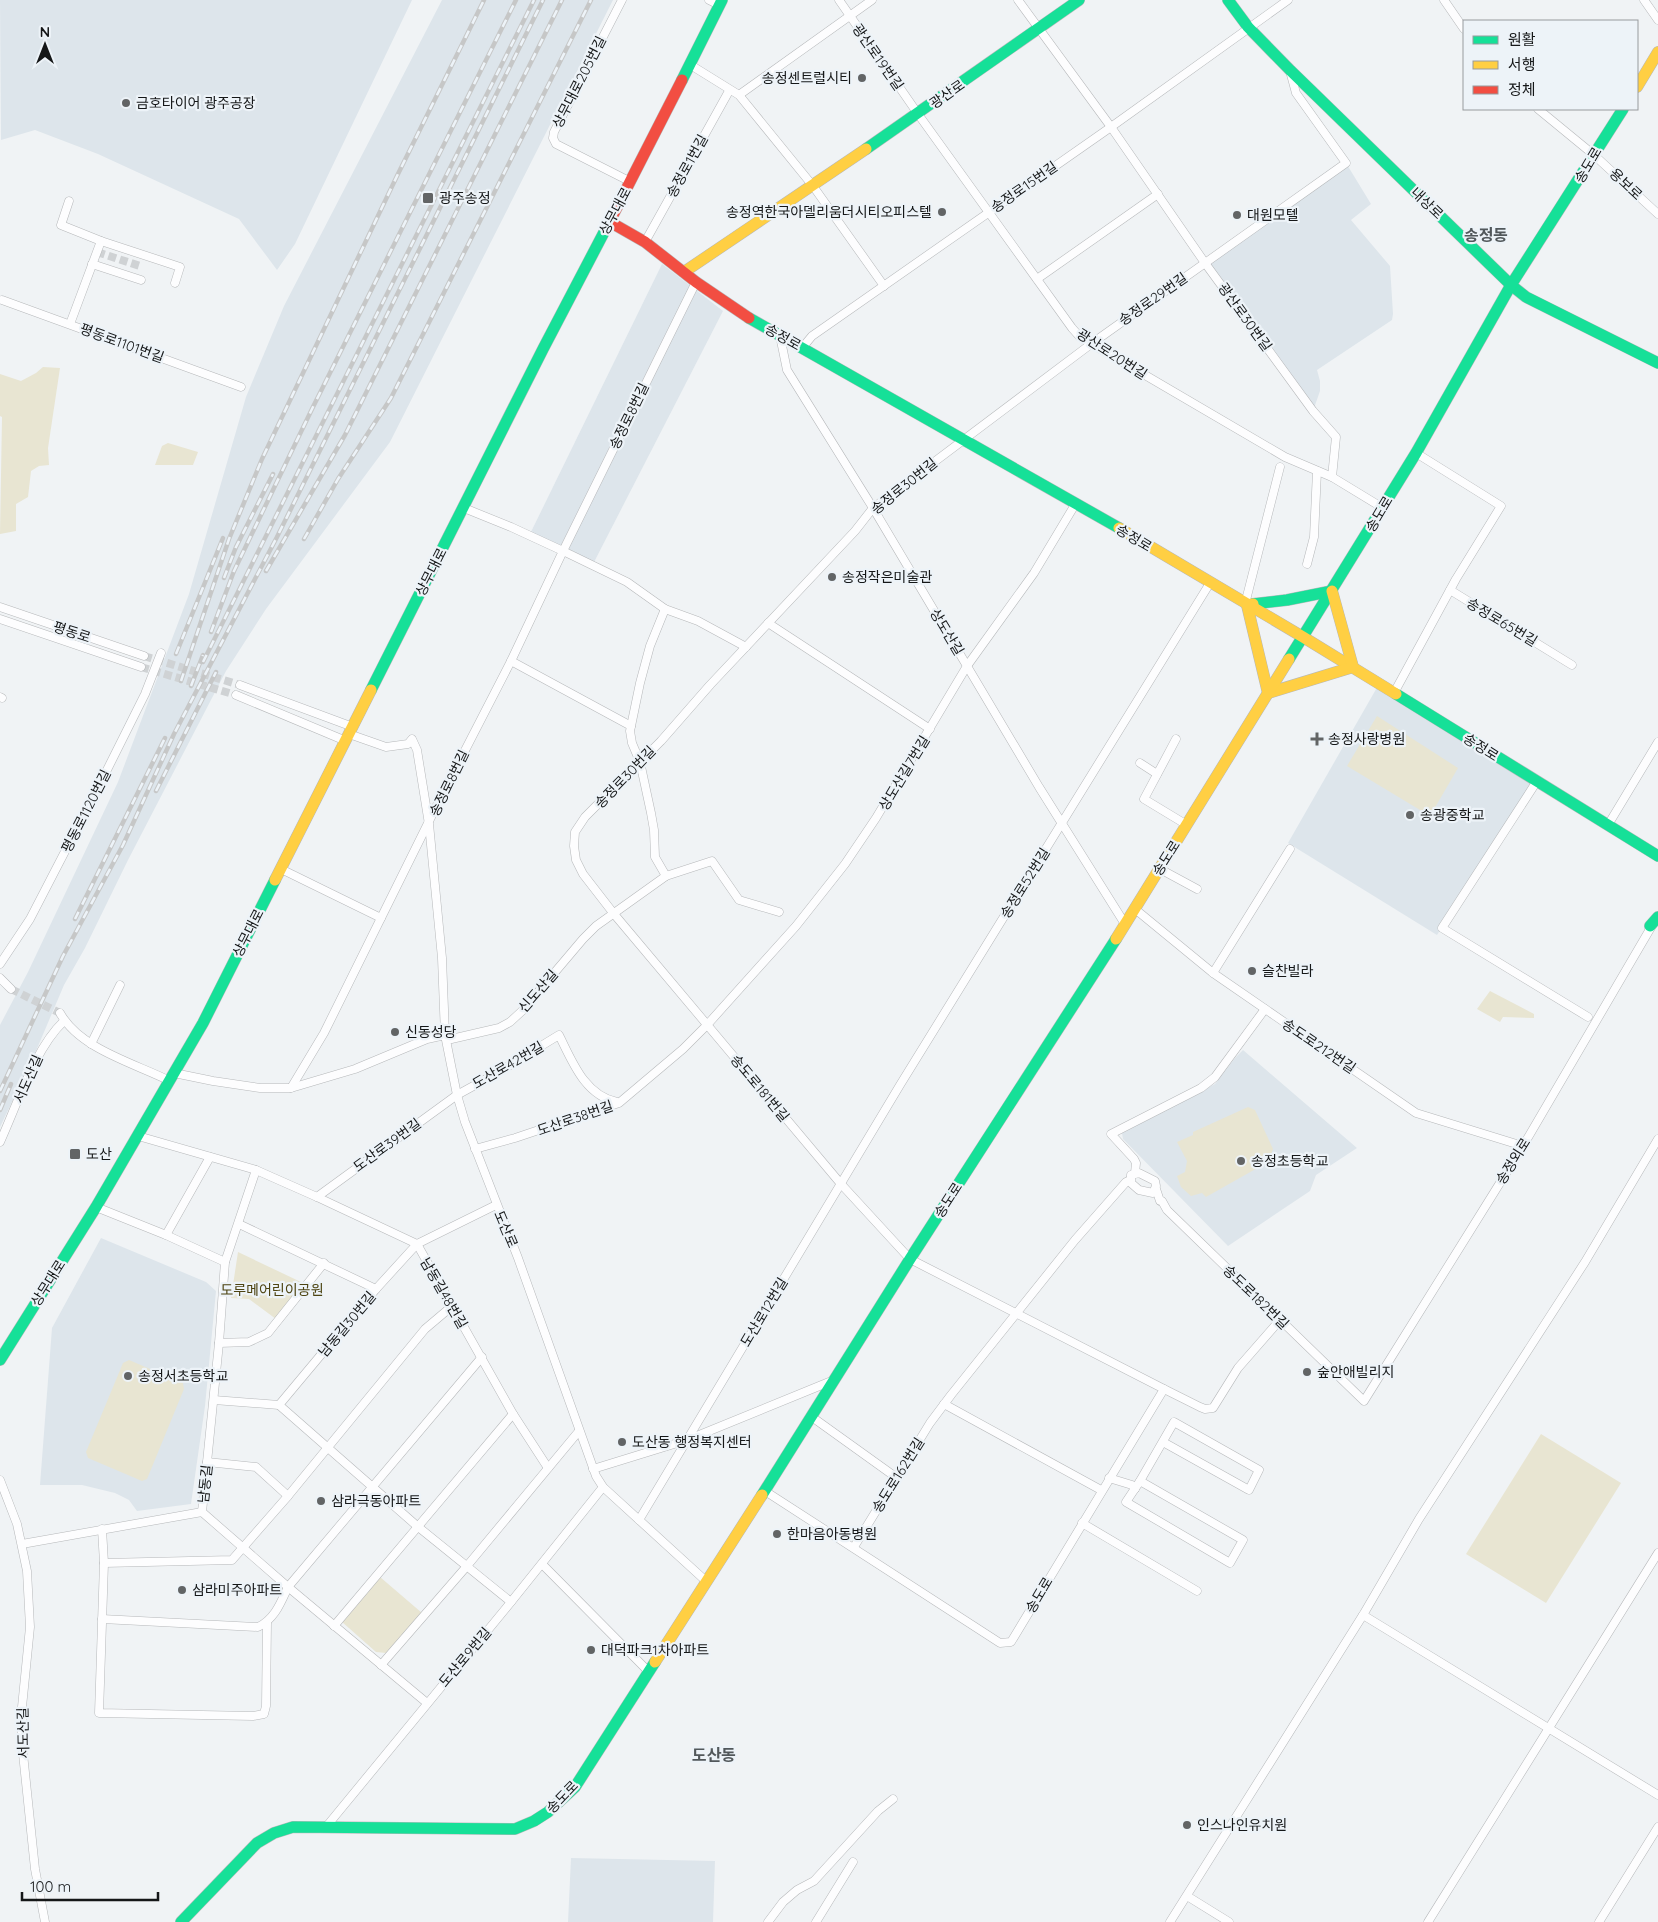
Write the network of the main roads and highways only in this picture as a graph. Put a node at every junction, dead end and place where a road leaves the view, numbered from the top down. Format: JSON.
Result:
{"nodes":[{"id":1,"x":1079,"y":0,"type":"edge"},
{"id":2,"x":1228,"y":0,"type":"edge"},
{"id":3,"x":717,"y":2,"type":"edge"},
{"id":4,"x":1657,"y":55,"type":"edge"},
{"id":5,"x":1638,"y":85,"type":"edge"},
{"id":6,"x":1622,"y":110,"type":"edge"},
{"id":7,"x":610,"y":222,"type":"junction"},
{"id":8,"x":684,"y":272,"type":"junction"},
{"id":9,"x":1511,"y":285,"type":"junction"},
{"id":10,"x":1658,"y":363,"type":"edge"},
{"id":11,"x":1332,"y":591,"type":"junction"},
{"id":12,"x":1246,"y":604,"type":"junction"},
{"id":13,"x":1303,"y":637,"type":"junction"},
{"id":14,"x":1353,"y":667,"type":"junction"},
{"id":15,"x":1268,"y":693,"type":"junction"},
{"id":16,"x":1657,"y":855,"type":"edge"},
{"id":17,"x":0,"y":1360,"type":"edge"},
{"id":18,"x":181,"y":1922,"type":"edge"}],
"edges":[{"from":1,"to":8,"type":"main road","name":"광산로"},
{"from":2,"to":9,"type":"main road","name":"내상로"},
{"from":3,"to":7,"type":"main road","name":"상무대로"},
{"from":4,"to":5,"type":"main road"},
{"from":6,"to":9,"type":"main road","name":"송도로"},
{"from":7,"to":8,"type":"main road","name":"송정로"},
{"from":7,"to":17,"type":"main road","name":"상무대로"},
{"from":8,"to":12,"type":"main road","name":"송정로"},
{"from":9,"to":10,"type":"main road","name":"내상로"},
{"from":9,"to":11,"type":"main road","name":"송도로"},
{"from":11,"to":12,"type":"main road"},
{"from":11,"to":13,"type":"main road","name":"송도로"},
{"from":11,"to":14,"type":"main road"},
{"from":12,"to":13,"type":"main road","name":"송정로"},
{"from":12,"to":15,"type":"main road"},
{"from":13,"to":14,"type":"main road","name":"송정로"},
{"from":13,"to":15,"type":"main road","name":"송도로"},
{"from":14,"to":15,"type":"main road"},
{"from":14,"to":16,"type":"main road","name":"송정로"},
{"from":15,"to":18,"type":"main road","name":"송도로"}]}
